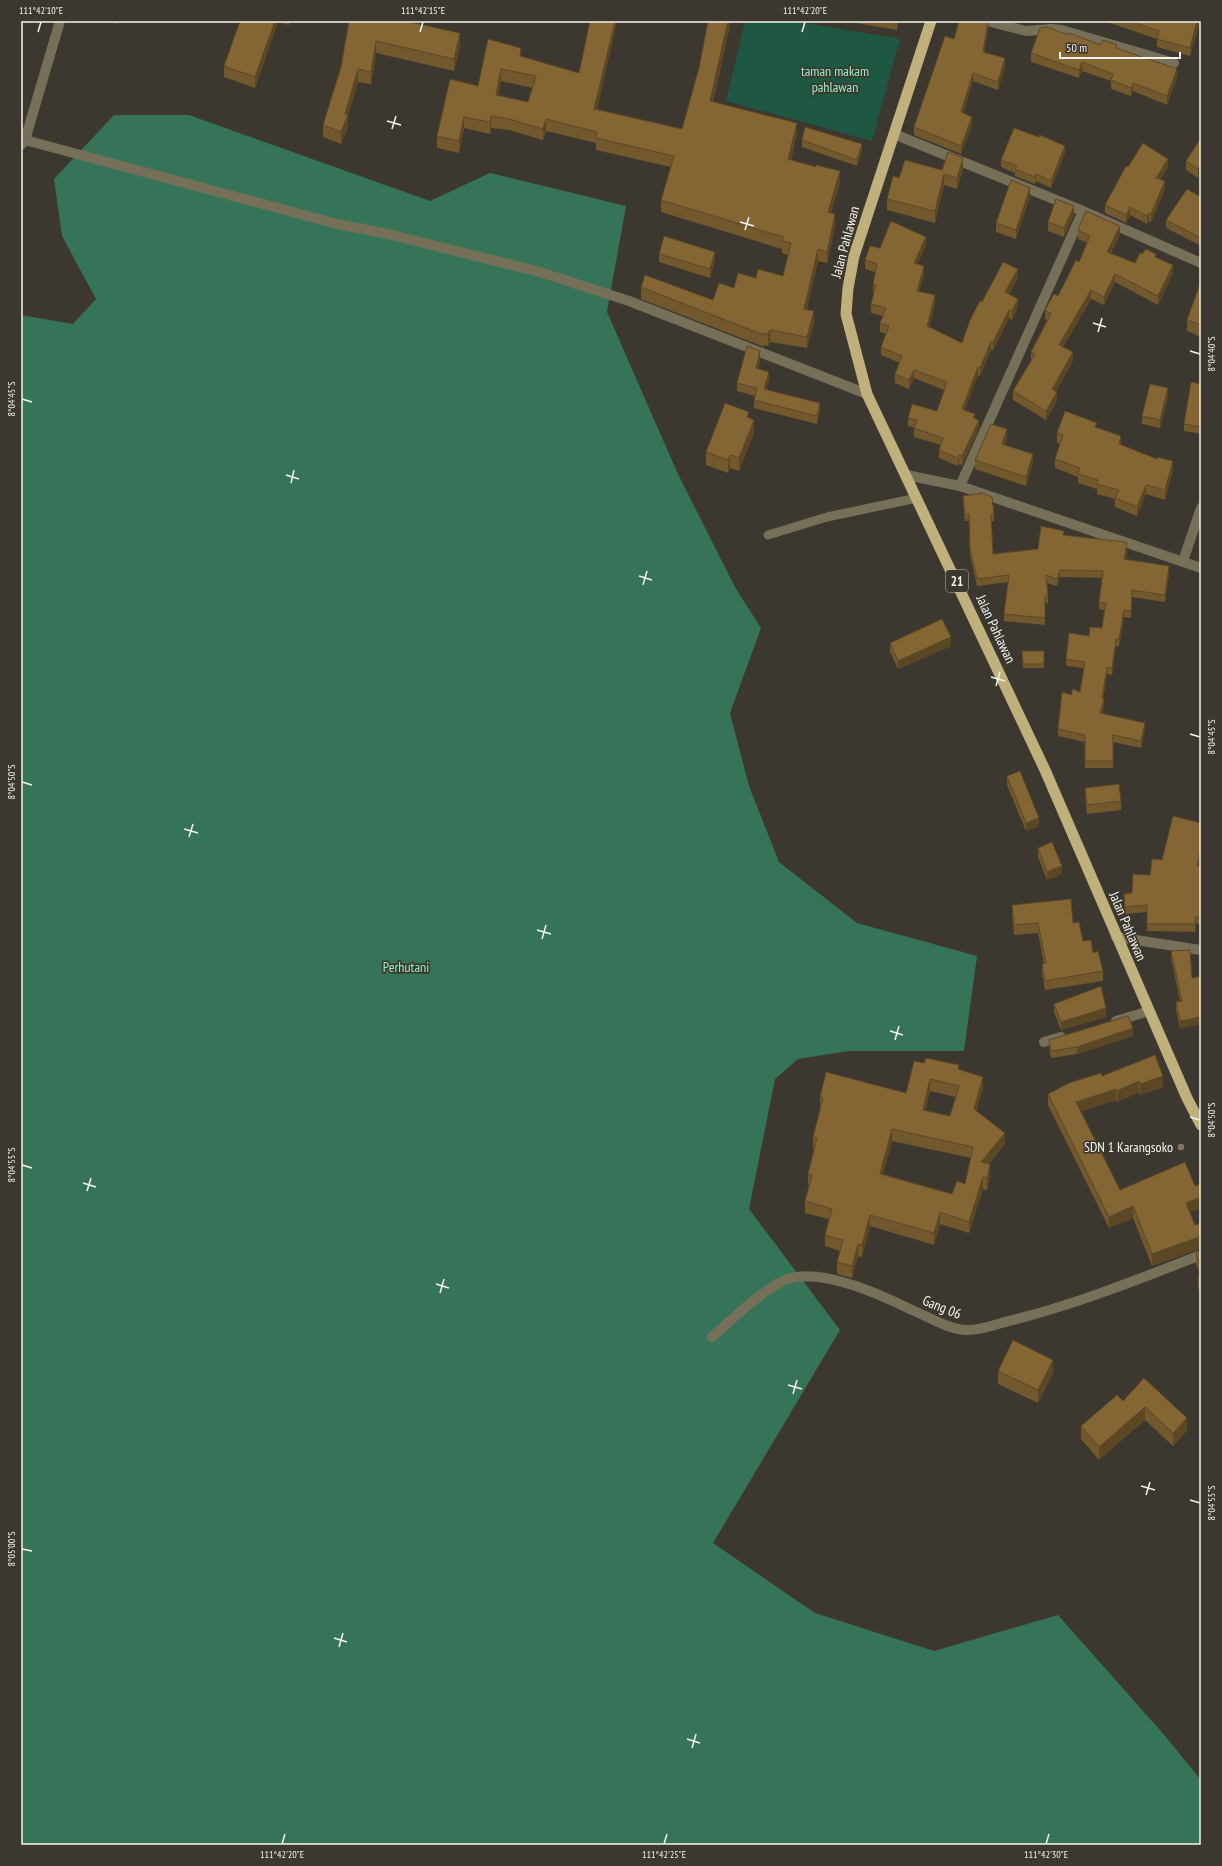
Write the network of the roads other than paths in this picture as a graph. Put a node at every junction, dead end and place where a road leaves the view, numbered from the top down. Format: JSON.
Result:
{"nodes":[{"id":1,"x":60,"y":21,"type":"edge"},
{"id":2,"x":932,"y":21,"type":"edge"},
{"id":3,"x":987,"y":21,"type":"edge"},
{"id":4,"x":1174,"y":63,"type":"dead end"},
{"id":5,"x":894,"y":134,"type":"junction"},
{"id":6,"x":23,"y":143,"type":"edge"},
{"id":7,"x":1083,"y":211,"type":"junction"},
{"id":8,"x":1201,"y":263,"type":"edge"},
{"id":9,"x":867,"y":394,"type":"junction"},
{"id":10,"x":906,"y":475,"type":"junction"},
{"id":11,"x":960,"y":486,"type":"junction"},
{"id":12,"x":917,"y":498,"type":"junction"},
{"id":13,"x":1201,"y":508,"type":"edge"},
{"id":14,"x":768,"y":535,"type":"dead end"},
{"id":15,"x":1183,"y":562,"type":"junction"},
{"id":16,"x":1201,"y":568,"type":"edge"},
{"id":17,"x":1116,"y":937,"type":"junction"},
{"id":18,"x":1201,"y":950,"type":"edge"},
{"id":19,"x":1149,"y":1012,"type":"junction"},
{"id":20,"x":1104,"y":1024,"type":"edge"},
{"id":21,"x":1074,"y":1033,"type":"edge"},
{"id":22,"x":1044,"y":1042,"type":"dead end"},
{"id":23,"x":1201,"y":1125,"type":"edge"},
{"id":24,"x":1201,"y":1255,"type":"edge"},
{"id":25,"x":712,"y":1337,"type":"dead end"}],
"edges":[{"from":1,"to":6,"type":"street"},
{"from":2,"to":5,"type":"highway","name":"Jalan Pahlawan","number":"21"},
{"from":3,"to":4,"type":"street"},
{"from":5,"to":7,"type":"street"},
{"from":5,"to":9,"type":"highway","name":"Jalan Pahlawan","number":"21"},
{"from":6,"to":9,"type":"street"},
{"from":7,"to":8,"type":"street"},
{"from":7,"to":11,"type":"street"},
{"from":9,"to":10,"type":"highway","name":"Jalan Pahlawan","number":"21"},
{"from":10,"to":11,"type":"street"},
{"from":10,"to":12,"type":"highway","name":"Jalan Pahlawan","number":"21"},
{"from":11,"to":15,"type":"street"},
{"from":12,"to":14,"type":"lane"},
{"from":12,"to":17,"type":"highway","name":"Jalan Pahlawan","number":"21"},
{"from":13,"to":15,"type":"street"},
{"from":15,"to":16,"type":"street"},
{"from":17,"to":18,"type":"street"},
{"from":17,"to":19,"type":"highway","name":"Jalan Pahlawan","number":"21"},
{"from":19,"to":20,"type":"street"},
{"from":19,"to":23,"type":"highway","name":"Jalan Pahlawan","number":"21"},
{"from":21,"to":22,"type":"street"},
{"from":24,"to":25,"type":"street","name":"Gang 06"}]}
